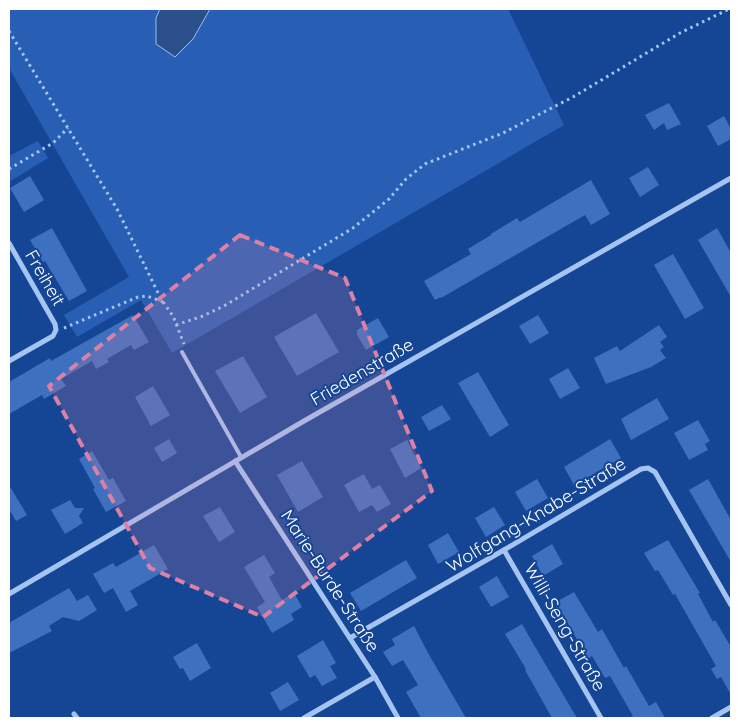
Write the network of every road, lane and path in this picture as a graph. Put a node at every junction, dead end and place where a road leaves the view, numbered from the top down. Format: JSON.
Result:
{"nodes":[{"id":1,"x":728,"y":9,"type":"edge"},
{"id":2,"x":9,"y":31,"type":"edge"},
{"id":3,"x":68,"y":128,"type":"junction"},
{"id":4,"x":9,"y":169,"type":"edge"},
{"id":5,"x":731,"y":178,"type":"edge"},
{"id":6,"x":9,"y":242,"type":"edge"},
{"id":7,"x":164,"y":302,"type":"junction"},
{"id":8,"x":176,"y":325,"type":"junction"},
{"id":9,"x":56,"y":330,"type":"junction"},
{"id":10,"x":182,"y":352,"type":"joint"},
{"id":11,"x":9,"y":361,"type":"edge"},
{"id":12,"x":241,"y":457,"type":"junction"},
{"id":13,"x":235,"y":461,"type":"junction"},
{"id":14,"x":504,"y":550,"type":"junction"},
{"id":15,"x":9,"y":594,"type":"edge"},
{"id":16,"x":731,"y":605,"type":"edge"},
{"id":17,"x":350,"y":638,"type":"junction"},
{"id":18,"x":375,"y":677,"type":"junction"},
{"id":19,"x":731,"y":707,"type":"edge"},
{"id":20,"x":304,"y":718,"type":"edge"},
{"id":21,"x":398,"y":718,"type":"edge"},
{"id":22,"x":601,"y":718,"type":"edge"},
{"id":23,"x":712,"y":718,"type":"edge"}],
"edges":[{"from":1,"to":8,"type":"path"},
{"from":2,"to":3,"type":"path"},
{"from":3,"to":4,"type":"path"},
{"from":3,"to":7,"type":"path"},
{"from":5,"to":12,"type":"street","name":"Friedenstraße"},
{"from":6,"to":9,"type":"street","name":"Freiheit"},
{"from":7,"to":8,"type":"path"},
{"from":7,"to":9,"type":"path"},
{"from":8,"to":10,"type":"path"},
{"from":9,"to":11,"type":"street","name":"Freiheit"},
{"from":10,"to":12,"type":"lane"},
{"from":12,"to":13,"type":"street","name":"Friedenstraße"},
{"from":13,"to":15,"type":"street","name":"Friedenstraße"},
{"from":13,"to":17,"type":"street","name":"Marie-Burde-Straße"},
{"from":14,"to":16,"type":"street","name":"Wolfgang-Knabe-Straße"},
{"from":14,"to":17,"type":"street","name":"Wolfgang-Knabe-Straße"},
{"from":14,"to":22,"type":"street","name":"Willi-Seng-Straße"},
{"from":17,"to":18,"type":"street","name":"Marie-Burde-Straße"},
{"from":18,"to":20,"type":"street"},
{"from":18,"to":21,"type":"street","name":"Marie-Burde-Straße"},
{"from":19,"to":23,"type":"street"}]}
